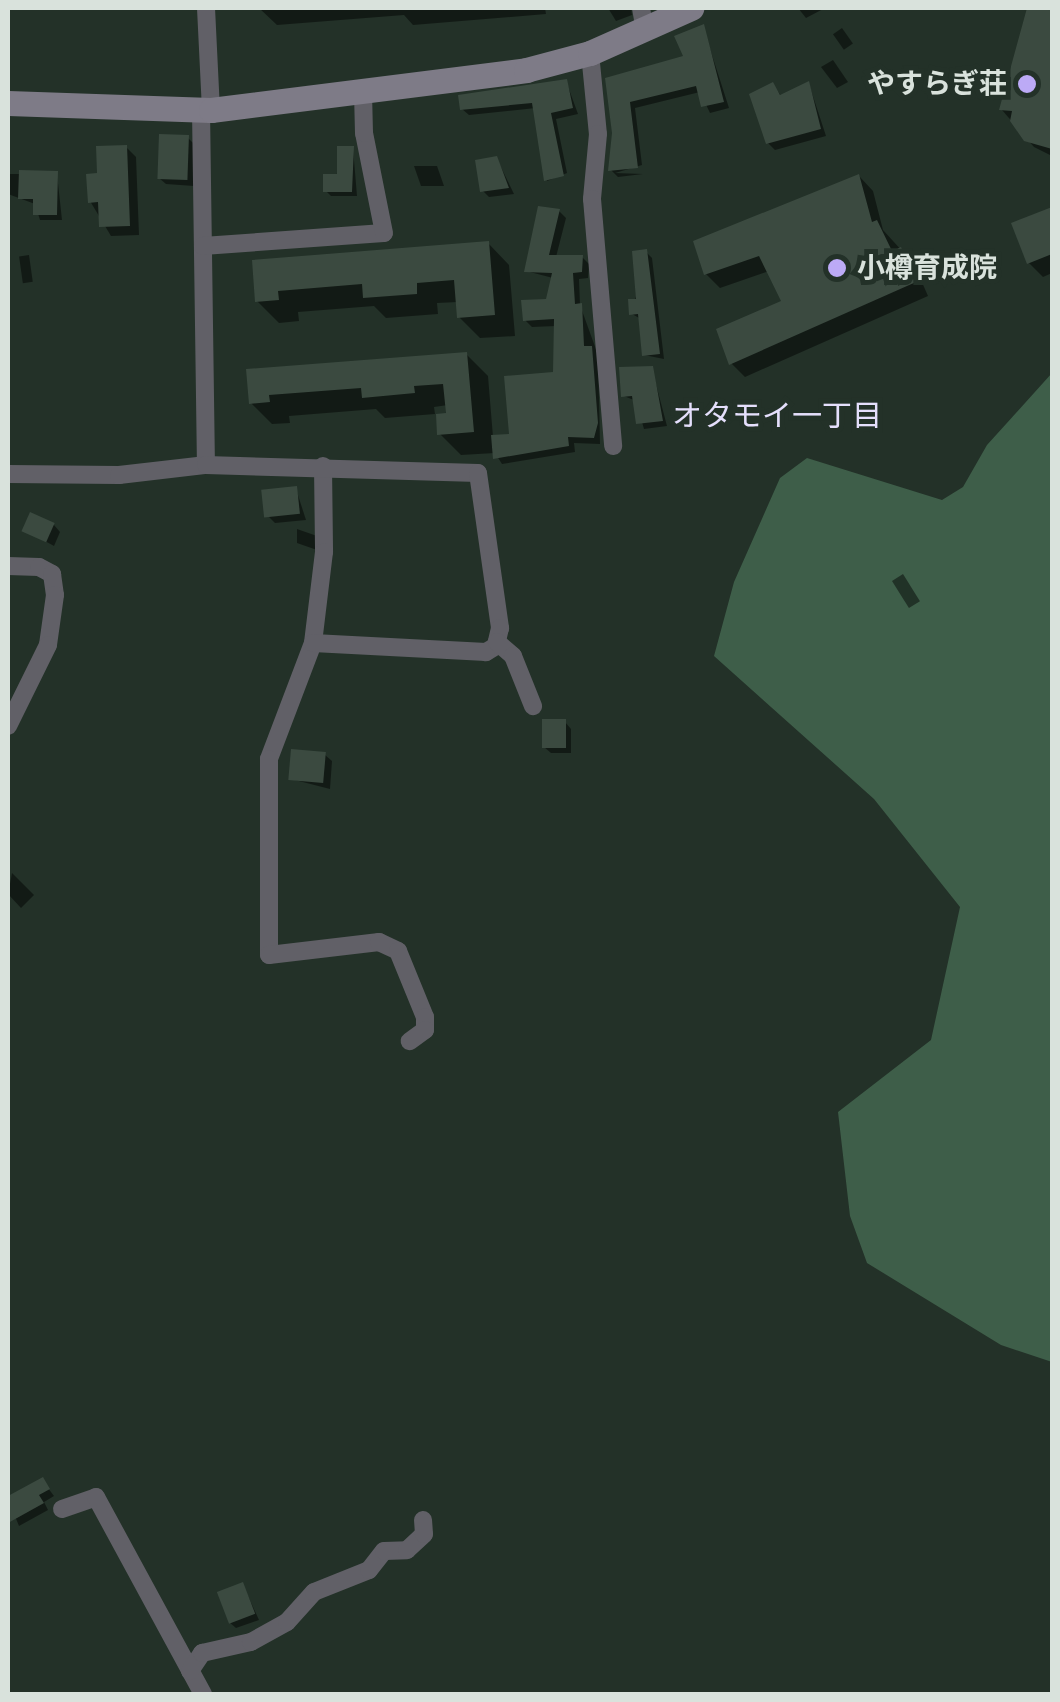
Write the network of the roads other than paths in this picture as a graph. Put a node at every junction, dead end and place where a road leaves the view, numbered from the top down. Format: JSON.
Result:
{"nodes":[{"id":1,"x":206,"y":8,"type":"edge"},
{"id":2,"x":691,"y":8,"type":"edge"},
{"id":3,"x":643,"y":19,"type":"edge"},
{"id":4,"x":590,"y":53,"type":"junction"},
{"id":5,"x":363,"y":91,"type":"junction"},
{"id":6,"x":8,"y":104,"type":"edge"},
{"id":7,"x":206,"y":110,"type":"junction"},
{"id":8,"x":202,"y":246,"type":"junction"},
{"id":9,"x":613,"y":446,"type":"dead end"},
{"id":10,"x":206,"y":465,"type":"junction"},
{"id":11,"x":323,"y":466,"type":"junction"},
{"id":12,"x":8,"y":474,"type":"edge"},
{"id":13,"x":8,"y":566,"type":"edge"},
{"id":14,"x":496,"y":642,"type":"junction"},
{"id":15,"x":312,"y":643,"type":"junction"},
{"id":16,"x":532,"y":706,"type":"dead end"},
{"id":17,"x":8,"y":726,"type":"edge"},
{"id":18,"x":410,"y":1041,"type":"dead end"},
{"id":19,"x":62,"y":1509,"type":"dead end"},
{"id":20,"x":423,"y":1520,"type":"dead end"},
{"id":21,"x":190,"y":1672,"type":"junction"},
{"id":22,"x":203,"y":1694,"type":"edge"}],
"edges":[{"from":1,"to":7,"type":"street"},
{"from":2,"to":3,"type":"street"},
{"from":3,"to":4,"type":"street"},
{"from":4,"to":5,"type":"street"},
{"from":4,"to":9,"type":"street"},
{"from":5,"to":7,"type":"street"},
{"from":5,"to":8,"type":"street"},
{"from":6,"to":7,"type":"street"},
{"from":7,"to":8,"type":"street"},
{"from":8,"to":10,"type":"street"},
{"from":10,"to":11,"type":"street"},
{"from":10,"to":12,"type":"street"},
{"from":11,"to":14,"type":"street"},
{"from":11,"to":15,"type":"street"},
{"from":13,"to":17,"type":"street"},
{"from":14,"to":15,"type":"street"},
{"from":14,"to":16,"type":"street"},
{"from":15,"to":18,"type":"street"},
{"from":19,"to":21,"type":"street"},
{"from":20,"to":21,"type":"street"},
{"from":21,"to":22,"type":"street"}]}
